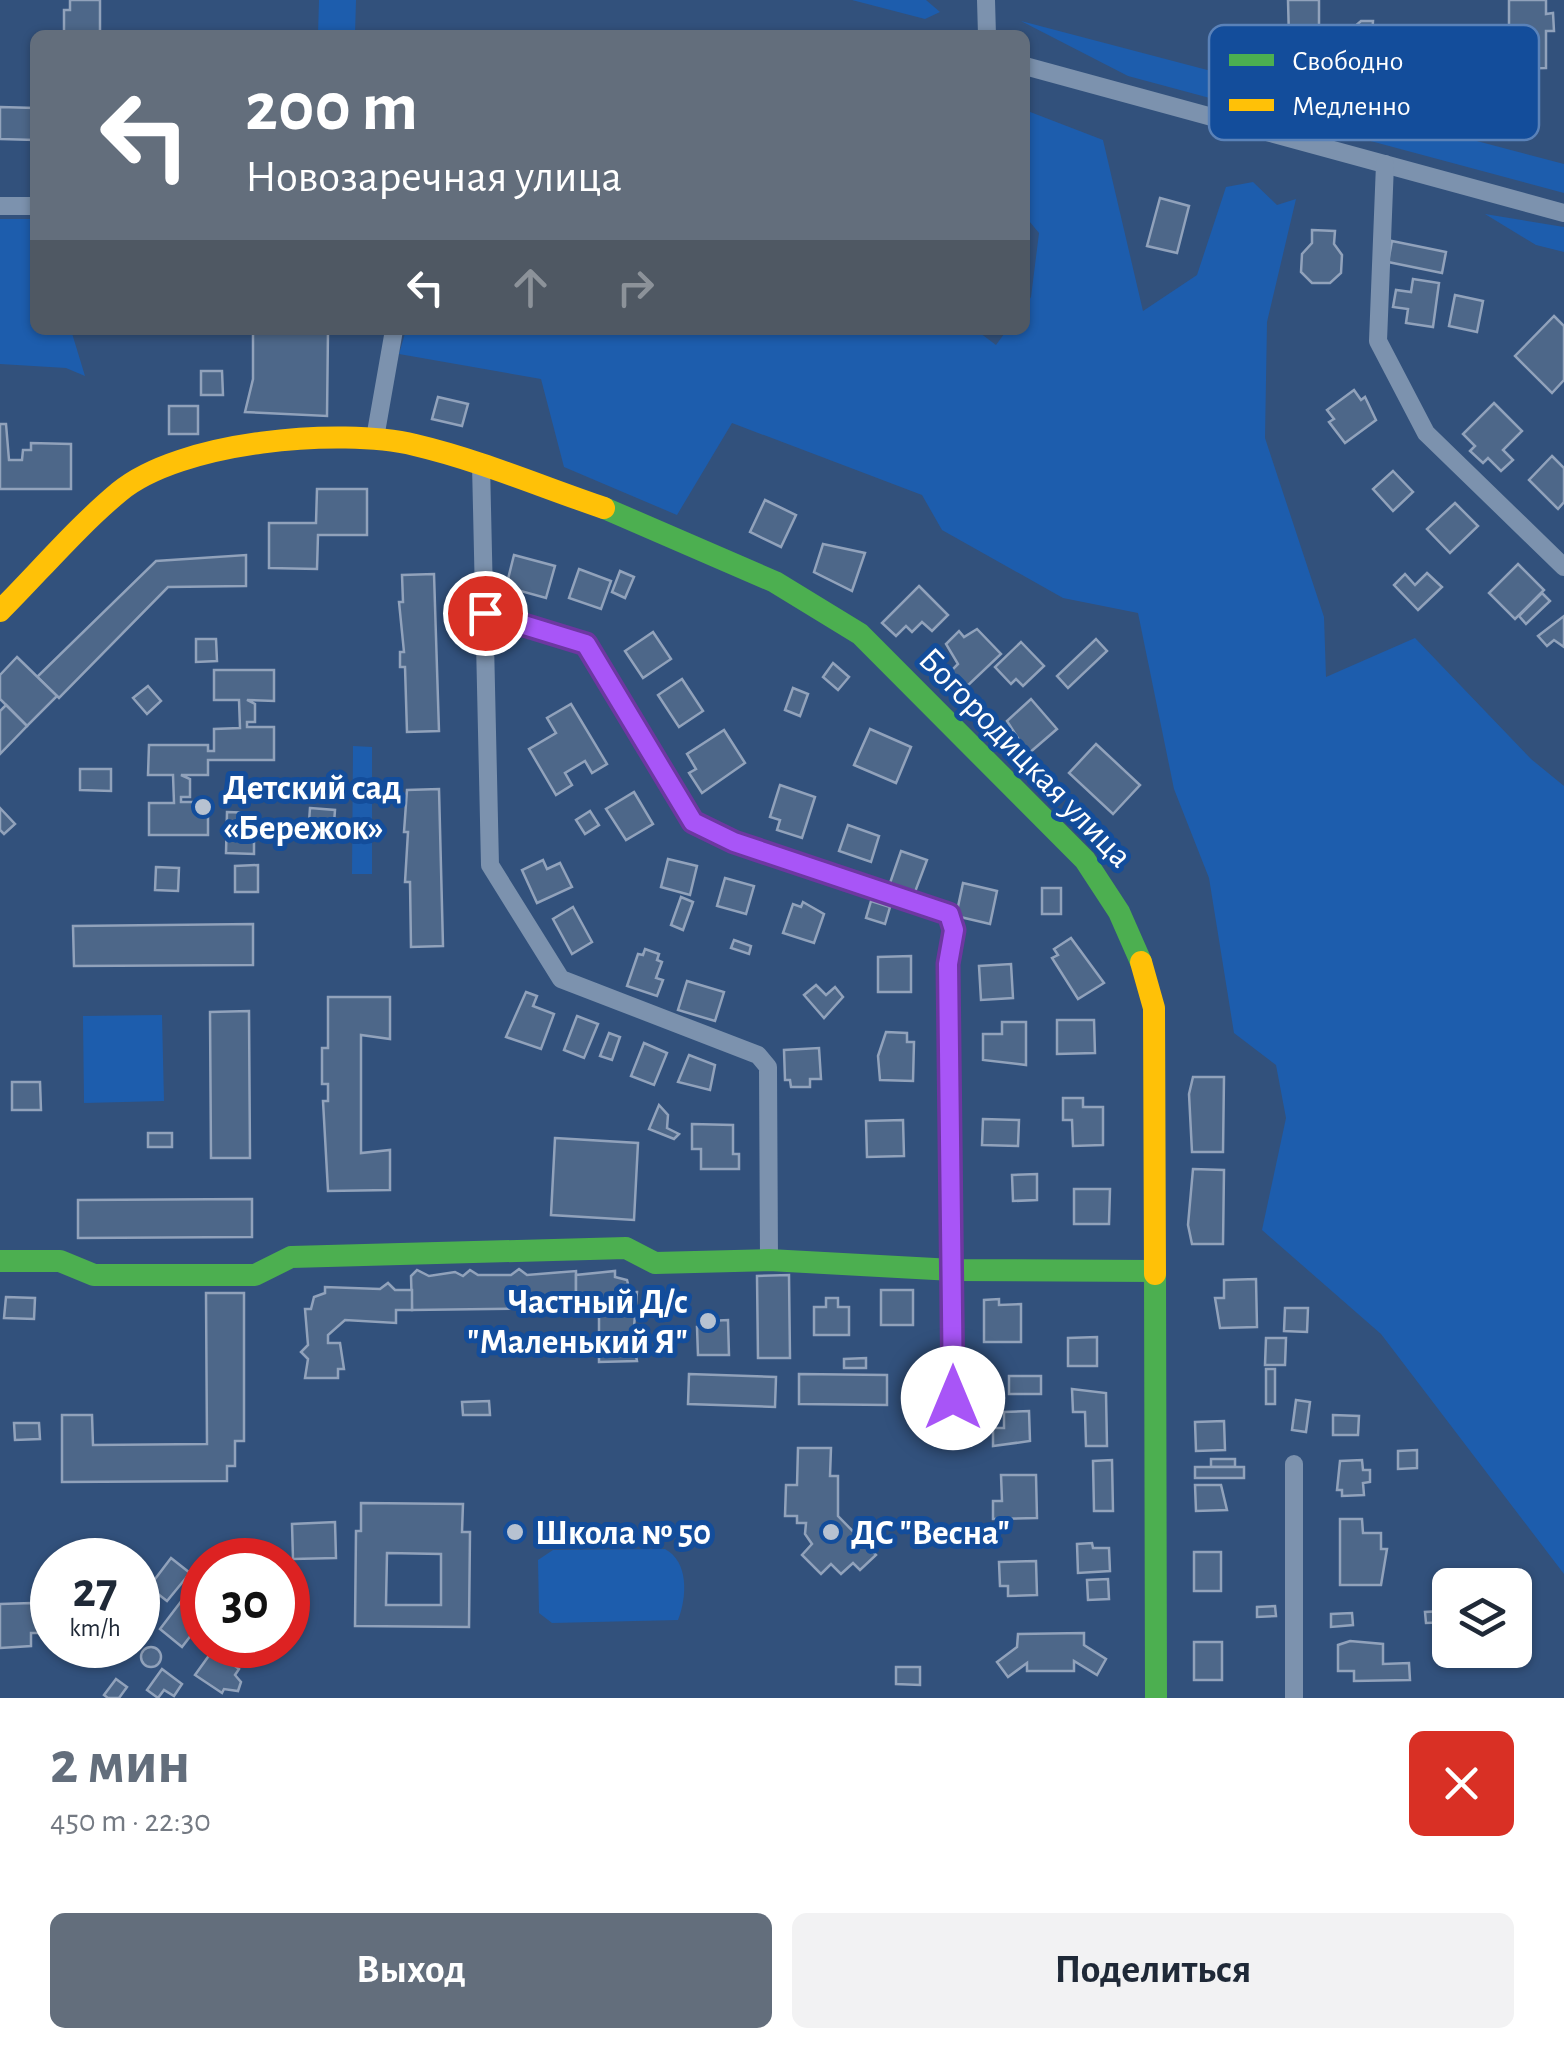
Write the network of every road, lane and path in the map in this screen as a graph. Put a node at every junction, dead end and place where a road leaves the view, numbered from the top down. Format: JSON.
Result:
{"nodes":[{"id":1,"x":986,"y":0,"type":"edge"},
{"id":2,"x":987,"y":30,"type":"edge"},
{"id":3,"x":1030,"y":67,"type":"edge"},
{"id":4,"x":1209,"y":116,"type":"edge"},
{"id":5,"x":1297,"y":140,"type":"edge"},
{"id":6,"x":1385,"y":164,"type":"junction"},
{"id":7,"x":0,"y":206,"type":"edge"},
{"id":8,"x":30,"y":206,"type":"edge"},
{"id":9,"x":1564,"y":213,"type":"edge"},
{"id":10,"x":393,"y":335,"type":"edge"},
{"id":11,"x":374,"y":438,"type":"junction"},
{"id":12,"x":481,"y":464,"type":"junction"},
{"id":13,"x":1564,"y":567,"type":"edge"},
{"id":14,"x":0,"y":610,"type":"edge"},
{"id":15,"x":485,"y":613,"type":"junction"},
{"id":16,"x":769,"y":1260,"type":"junction"},
{"id":17,"x":0,"y":1262,"type":"edge"},
{"id":18,"x":953,"y":1270,"type":"junction"},
{"id":19,"x":1154,"y":1271,"type":"junction"},
{"id":20,"x":952,"y":1430,"type":"dead end"},
{"id":21,"x":1294,"y":1464,"type":"dead end"},
{"id":22,"x":1156,"y":1698,"type":"edge"},
{"id":23,"x":1294,"y":1698,"type":"edge"}],
"edges":[{"from":1,"to":2,"type":"street"},
{"from":3,"to":4,"type":"street"},
{"from":5,"to":6,"type":"street"},
{"from":6,"to":9,"type":"street"},
{"from":6,"to":13,"type":"street"},
{"from":7,"to":8,"type":"street"},
{"from":10,"to":11,"type":"street"},
{"from":11,"to":12,"type":"street","name":"Богородицкая улица"},
{"from":11,"to":14,"type":"street","name":"Богородицкая улица"},
{"from":12,"to":15,"type":"street"},
{"from":12,"to":19,"type":"street","name":"Богородицкая улица"},
{"from":15,"to":16,"type":"street"},
{"from":15,"to":18,"type":"street"},
{"from":16,"to":17,"type":"street"},
{"from":16,"to":18,"type":"street"},
{"from":18,"to":19,"type":"street"},
{"from":18,"to":20,"type":"street"},
{"from":19,"to":22,"type":"street","name":"Богородицкая улица"},
{"from":21,"to":23,"type":"street"}]}
